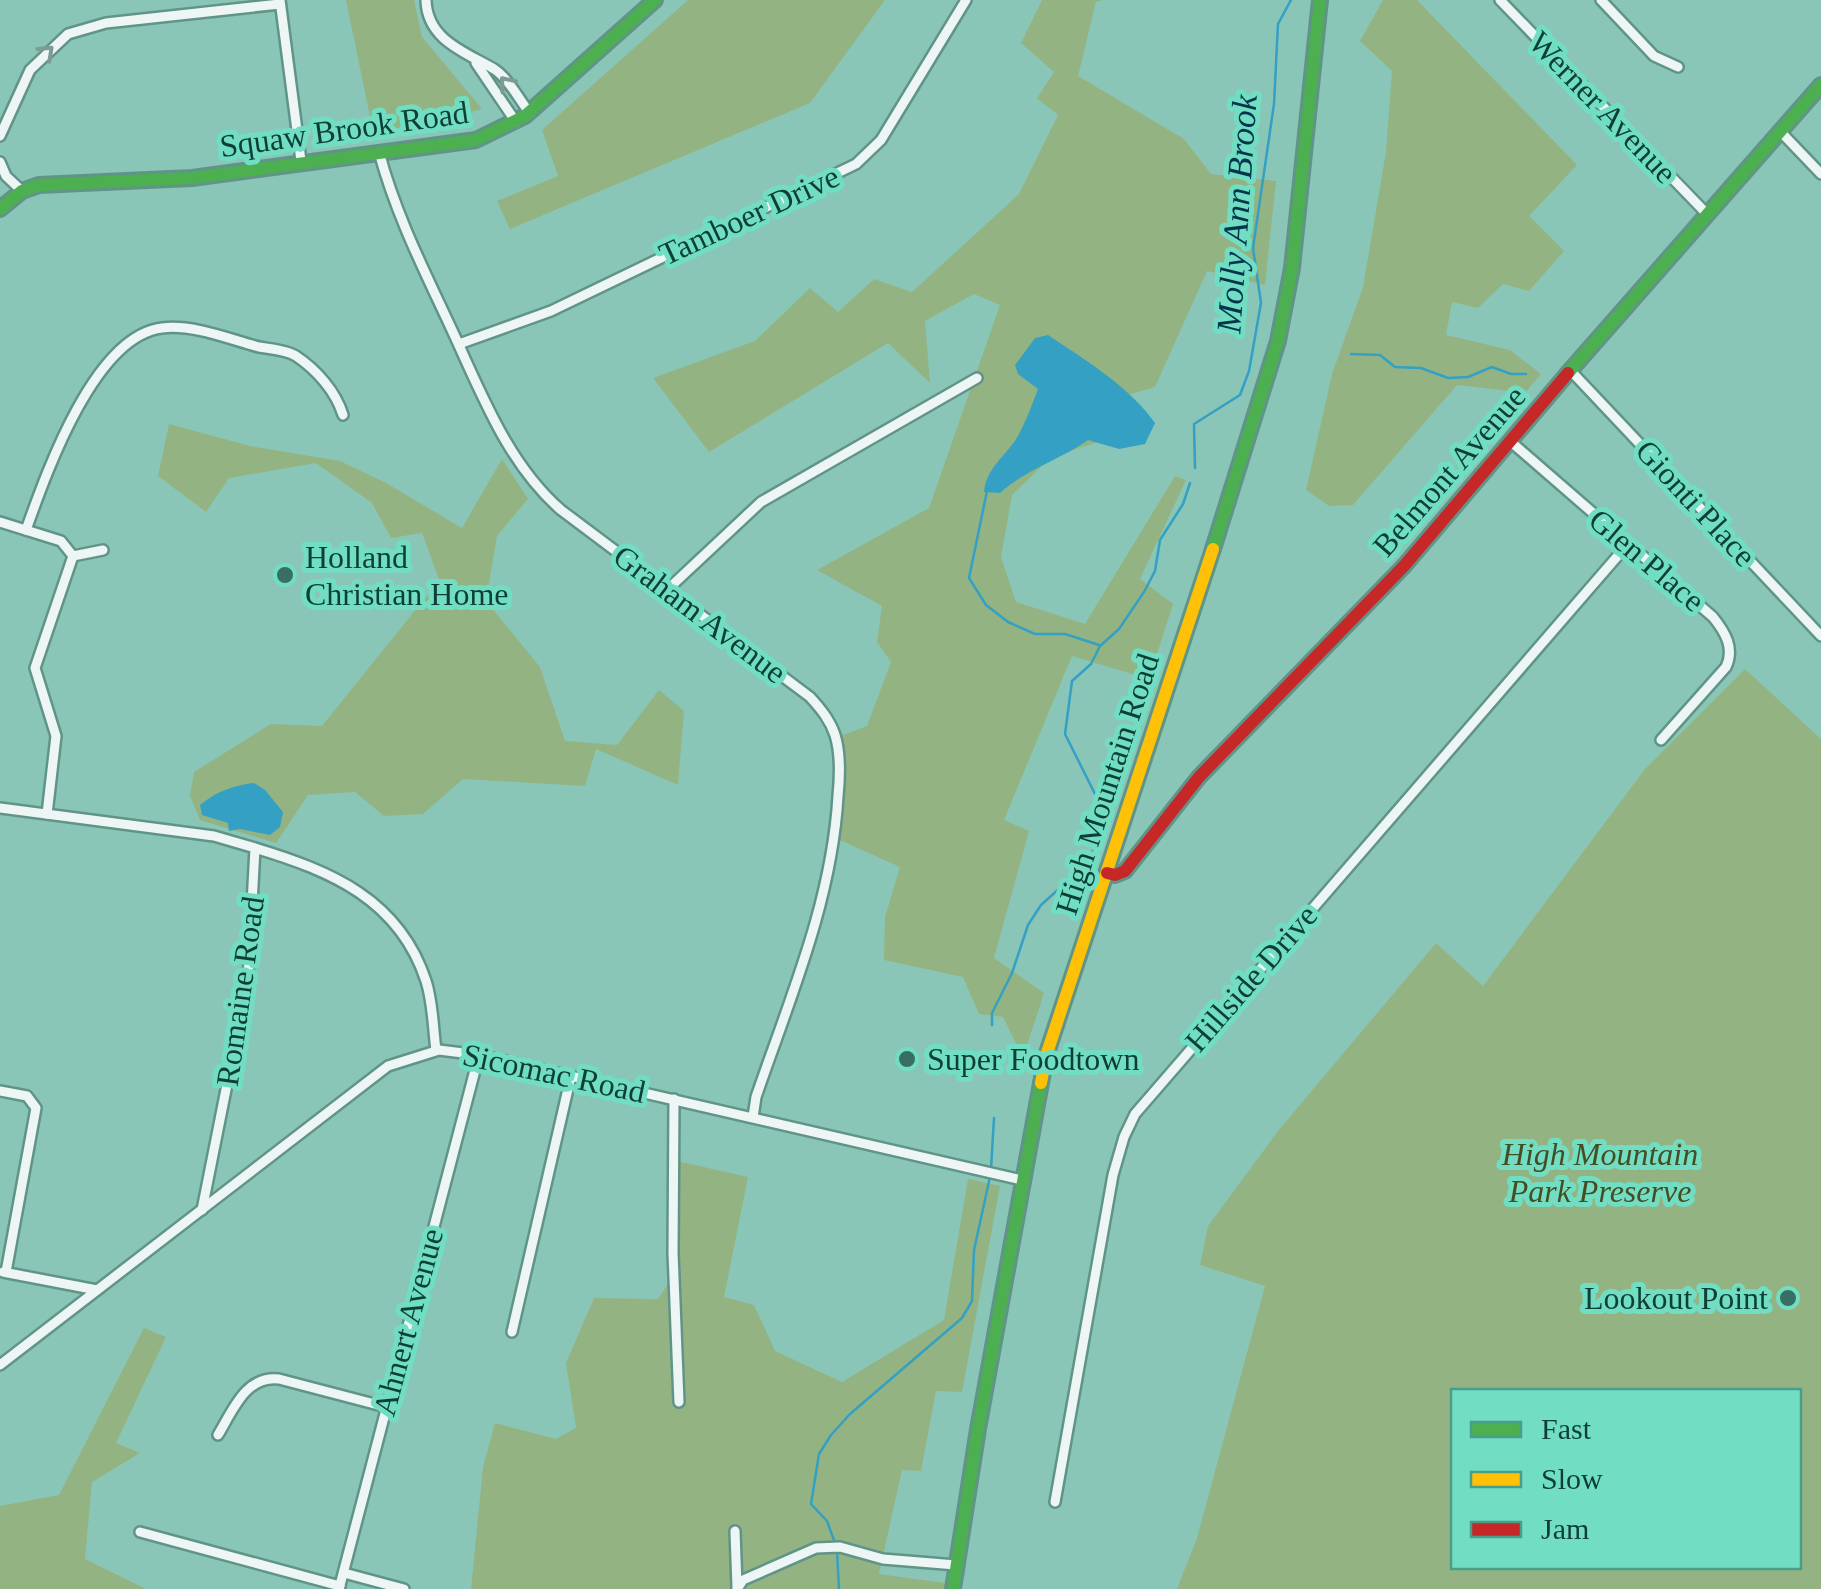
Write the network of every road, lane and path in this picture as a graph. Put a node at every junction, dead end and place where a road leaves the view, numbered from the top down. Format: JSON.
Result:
{"nodes":[{"id":1,"x":426,"y":0,"type":"edge"},
{"id":2,"x":655,"y":0,"type":"edge"},
{"id":3,"x":966,"y":0,"type":"edge"},
{"id":4,"x":1320,"y":0,"type":"edge"},
{"id":5,"x":1500,"y":0,"type":"edge"},
{"id":6,"x":1601,"y":0,"type":"edge"},
{"id":7,"x":280,"y":2,"type":"edge"},
{"id":8,"x":476,"y":63,"type":"junction"},
{"id":9,"x":1678,"y":67,"type":"dead end"},
{"id":10,"x":1821,"y":85,"type":"edge"},
{"id":11,"x":529,"y":112,"type":"junction"},
{"id":12,"x":516,"y":122,"type":"junction"},
{"id":13,"x":1780,"y":131,"type":"junction"},
{"id":14,"x":0,"y":136,"type":"edge"},
{"id":15,"x":379,"y":152,"type":"junction"},
{"id":16,"x":301,"y":161,"type":"junction"},
{"id":17,"x":0,"y":162,"type":"edge"},
{"id":18,"x":1821,"y":174,"type":"edge"},
{"id":19,"x":22,"y":191,"type":"junction"},
{"id":20,"x":0,"y":209,"type":"edge"},
{"id":21,"x":1706,"y":214,"type":"junction"},
{"id":22,"x":458,"y":344,"type":"junction"},
{"id":23,"x":1571,"y":371,"type":"junction"},
{"id":24,"x":977,"y":378,"type":"dead end"},
{"id":25,"x":343,"y":415,"type":"dead end"},
{"id":26,"x":1510,"y":441,"type":"junction"},
{"id":27,"x":0,"y":522,"type":"edge"},
{"id":28,"x":26,"y":530,"type":"junction"},
{"id":29,"x":1628,"y":544,"type":"junction"},
{"id":30,"x":102,"y":550,"type":"dead end"},
{"id":31,"x":73,"y":556,"type":"junction"},
{"id":32,"x":667,"y":590,"type":"junction"},
{"id":33,"x":1821,"y":636,"type":"edge"},
{"id":34,"x":1661,"y":740,"type":"dead end"},
{"id":35,"x":0,"y":808,"type":"edge"},
{"id":36,"x":47,"y":814,"type":"junction"},
{"id":37,"x":255,"y":848,"type":"junction"},
{"id":38,"x":1107,"y":873,"type":"junction"},
{"id":39,"x":436,"y":1050,"type":"junction"},
{"id":40,"x":480,"y":1055,"type":"junction"},
{"id":41,"x":571,"y":1076,"type":"junction"},
{"id":42,"x":0,"y":1090,"type":"edge"},
{"id":43,"x":674,"y":1099,"type":"junction"},
{"id":44,"x":752,"y":1117,"type":"junction"},
{"id":45,"x":1022,"y":1180,"type":"junction"},
{"id":46,"x":202,"y":1210,"type":"junction"},
{"id":47,"x":3,"y":1272,"type":"edge"},
{"id":48,"x":97,"y":1290,"type":"junction"},
{"id":49,"x":512,"y":1332,"type":"dead end"},
{"id":50,"x":0,"y":1364,"type":"edge"},
{"id":51,"x":679,"y":1402,"type":"dead end"},
{"id":52,"x":386,"y":1408,"type":"junction"},
{"id":53,"x":218,"y":1435,"type":"dead end"},
{"id":54,"x":1056,"y":1502,"type":"dead end"},
{"id":55,"x":734,"y":1531,"type":"dead end"},
{"id":56,"x":140,"y":1532,"type":"dead end"},
{"id":57,"x":956,"y":1565,"type":"junction"},
{"id":58,"x":344,"y":1573,"type":"junction"},
{"id":59,"x":340,"y":1588,"type":"edge"},
{"id":60,"x":737,"y":1588,"type":"edge"},
{"id":61,"x":404,"y":1589,"type":"edge"},
{"id":62,"x":953,"y":1589,"type":"edge"}],
"edges":[{"from":1,"to":8,"type":"street"},
{"from":2,"to":11,"type":"main road","name":"Squaw Brook Road"},
{"from":3,"to":22,"type":"street","name":"Tamboer Drive"},
{"from":4,"to":38,"type":"main road","name":"High Mountain Road"},
{"from":5,"to":21,"type":"street","name":"Werner Avenue"},
{"from":6,"to":9,"type":"street"},
{"from":14,"to":7,"type":"street","one_way":true},
{"from":7,"to":16,"type":"street"},
{"from":11,"to":8,"type":"street","one_way":true},
{"from":8,"to":12,"type":"street"},
{"from":10,"to":13,"type":"main road","name":"Belmont Avenue"},
{"from":11,"to":12,"type":"main road","name":"Squaw Brook Road"},
{"from":12,"to":15,"type":"main road","name":"Squaw Brook Road"},
{"from":13,"to":18,"type":"street"},
{"from":13,"to":21,"type":"main road","name":"Belmont Avenue"},
{"from":15,"to":16,"type":"main road","name":"Squaw Brook Road"},
{"from":15,"to":22,"type":"street","name":"Graham Avenue"},
{"from":16,"to":19,"type":"main road","name":"Squaw Brook Road"},
{"from":17,"to":19,"type":"street"},
{"from":19,"to":20,"type":"main road","name":"Squaw Brook Road"},
{"from":21,"to":23,"type":"main road","name":"Belmont Avenue"},
{"from":22,"to":32,"type":"street","name":"Graham Avenue"},
{"from":23,"to":26,"type":"main road","name":"Belmont Avenue"},
{"from":23,"to":33,"type":"street","name":"Gionti Place"},
{"from":24,"to":32,"type":"street"},
{"from":25,"to":28,"type":"street"},
{"from":26,"to":29,"type":"street","name":"Glen Place"},
{"from":26,"to":38,"type":"main road","name":"Belmont Avenue"},
{"from":27,"to":28,"type":"street"},
{"from":28,"to":31,"type":"street"},
{"from":29,"to":34,"type":"street","name":"Glen Place"},
{"from":29,"to":54,"type":"street","name":"Hillside Drive"},
{"from":30,"to":31,"type":"street"},
{"from":31,"to":36,"type":"street"},
{"from":32,"to":44,"type":"street","name":"Graham Avenue"},
{"from":35,"to":36,"type":"street","name":"Romaine Road"},
{"from":36,"to":37,"type":"street","name":"Romaine Road"},
{"from":37,"to":39,"type":"street"},
{"from":37,"to":46,"type":"street","name":"Romaine Road"},
{"from":38,"to":45,"type":"main road","name":"High Mountain Road"},
{"from":39,"to":40,"type":"street","name":"Sicomac Road"},
{"from":39,"to":46,"type":"street","name":"Sicomac Road"},
{"from":40,"to":41,"type":"street","name":"Sicomac Road"},
{"from":40,"to":52,"type":"street","name":"Ahnert Avenue"},
{"from":41,"to":43,"type":"street","name":"Sicomac Road"},
{"from":41,"to":49,"type":"street"},
{"from":42,"to":47,"type":"street"},
{"from":43,"to":44,"type":"street","name":"Sicomac Road"},
{"from":43,"to":51,"type":"street"},
{"from":44,"to":45,"type":"street","name":"Sicomac Road"},
{"from":45,"to":57,"type":"main road","name":"High Mountain Road"},
{"from":46,"to":48,"type":"street","name":"Sicomac Road"},
{"from":47,"to":48,"type":"street"},
{"from":48,"to":50,"type":"street","name":"Sicomac Road"},
{"from":52,"to":53,"type":"street"},
{"from":52,"to":58,"type":"street","name":"Ahnert Avenue"},
{"from":55,"to":60,"type":"street"},
{"from":56,"to":59,"type":"street"},
{"from":57,"to":60,"type":"street"},
{"from":57,"to":62,"type":"main road","name":"High Mountain Road"},
{"from":58,"to":59,"type":"street","name":"Ahnert Avenue"},
{"from":58,"to":61,"type":"street"}]}
